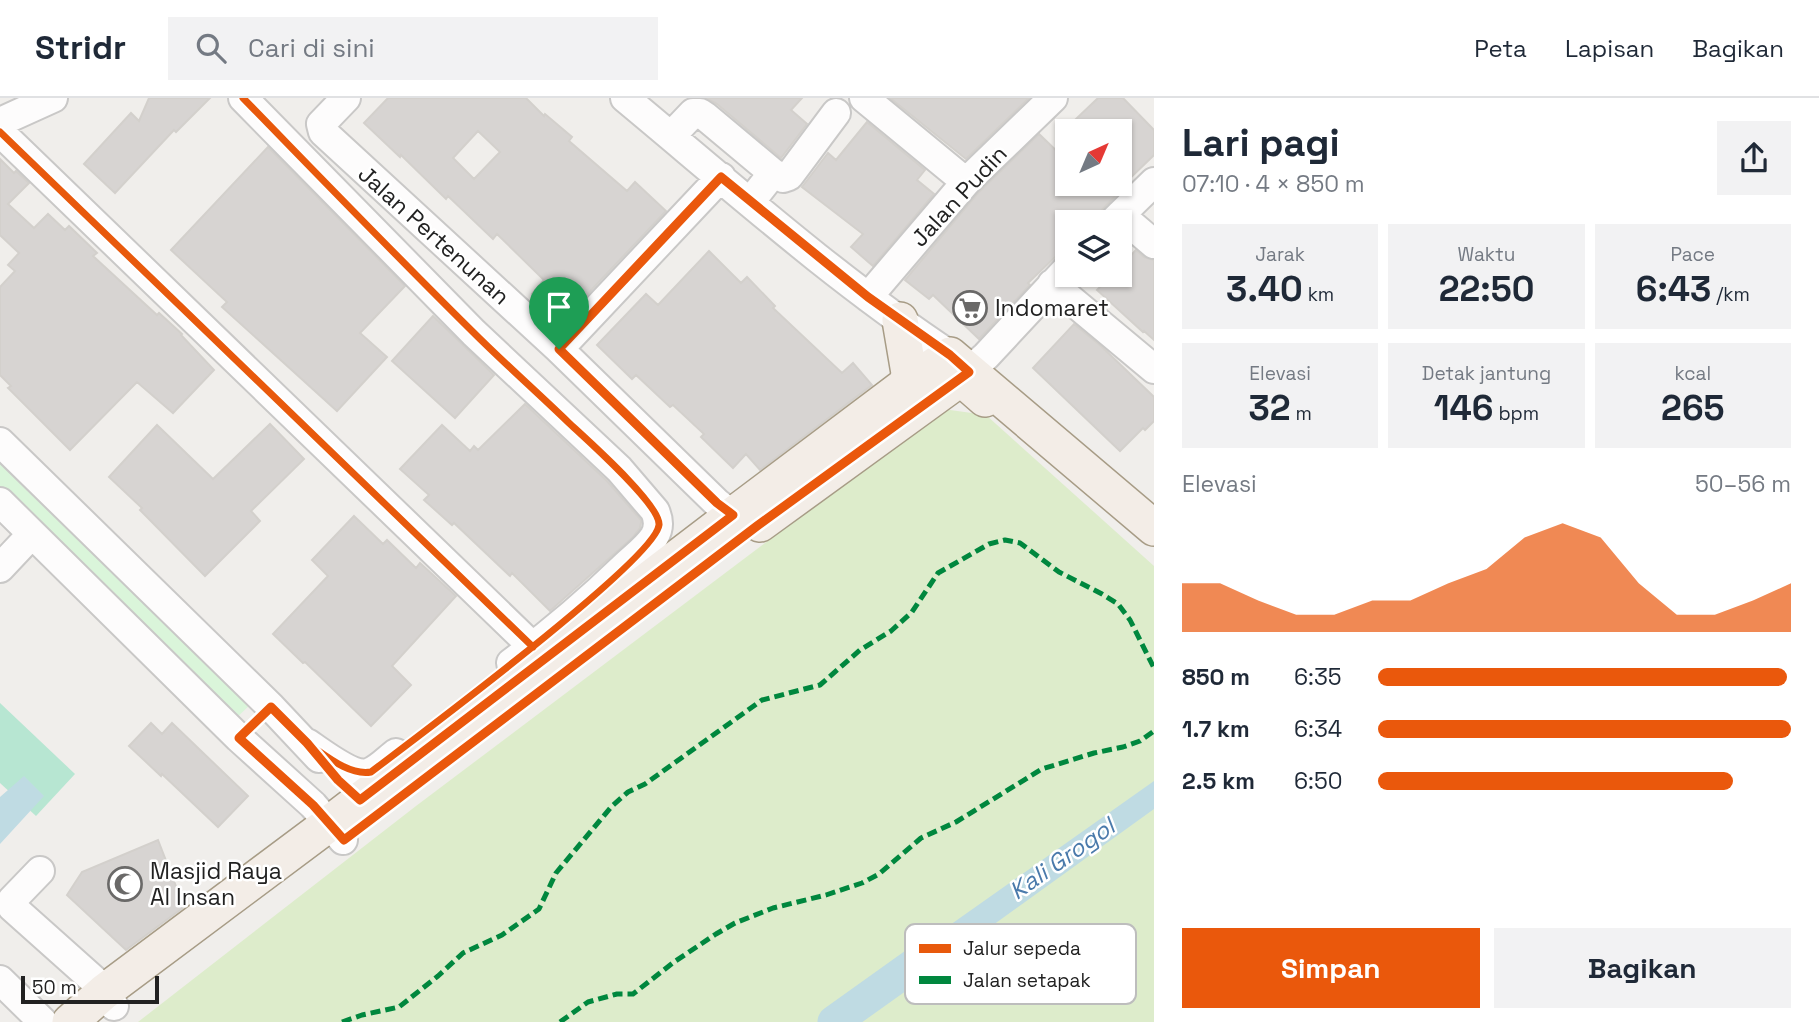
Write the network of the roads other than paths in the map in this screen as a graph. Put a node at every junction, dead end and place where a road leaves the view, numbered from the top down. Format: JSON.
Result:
{"nodes":[{"id":1,"x":53,"y":98,"type":"edge"},
{"id":2,"x":243,"y":98,"type":"edge"},
{"id":3,"x":346,"y":98,"type":"edge"},
{"id":4,"x":625,"y":98,"type":"edge"},
{"id":5,"x":864,"y":98,"type":"edge"},
{"id":6,"x":1042,"y":102,"type":"edge"},
{"id":7,"x":836,"y":113,"type":"dead end"},
{"id":8,"x":0,"y":122,"type":"edge"},
{"id":9,"x":0,"y":132,"type":"edge"},
{"id":10,"x":671,"y":136,"type":"junction"},
{"id":11,"x":773,"y":173,"type":"junction"},
{"id":12,"x":721,"y":177,"type":"junction"},
{"id":13,"x":966,"y":182,"type":"junction"},
{"id":14,"x":1154,"y":182,"type":"edge"},
{"id":15,"x":750,"y":202,"type":"junction"},
{"id":16,"x":1125,"y":210,"type":"edge"},
{"id":17,"x":1132,"y":230,"type":"edge"},
{"id":18,"x":1154,"y":244,"type":"edge"},
{"id":19,"x":1055,"y":281,"type":"edge"},
{"id":20,"x":1071,"y":287,"type":"edge"},
{"id":21,"x":868,"y":297,"type":"junction"},
{"id":22,"x":900,"y":320,"type":"junction"},
{"id":23,"x":559,"y":349,"type":"junction"},
{"id":24,"x":951,"y":361,"type":"junction"},
{"id":25,"x":1154,"y":369,"type":"edge"},
{"id":26,"x":907,"y":384,"type":"junction"},
{"id":27,"x":0,"y":442,"type":"edge"},
{"id":28,"x":0,"y":502,"type":"edge"},
{"id":29,"x":733,"y":515,"type":"junction"},
{"id":30,"x":1154,"y":528,"type":"edge"},
{"id":31,"x":32,"y":534,"type":"junction"},
{"id":32,"x":1154,"y":546,"type":"edge"},
{"id":33,"x":0,"y":568,"type":"edge"},
{"id":34,"x":533,"y":647,"type":"junction"},
{"id":35,"x":271,"y":707,"type":"junction"},
{"id":36,"x":239,"y":738,"type":"junction"},
{"id":37,"x":307,"y":743,"type":"junction"},
{"id":38,"x":368,"y":808,"type":"junction"},
{"id":39,"x":337,"y":831,"type":"junction"},
{"id":40,"x":40,"y":871,"type":"dead end"},
{"id":41,"x":0,"y":980,"type":"edge"},
{"id":42,"x":105,"y":1007,"type":"edge"},
{"id":43,"x":43,"y":1022,"type":"edge"},
{"id":44,"x":70,"y":1022,"type":"edge"}],
"edges":[{"from":1,"to":8,"type":"street"},
{"from":2,"to":34,"type":"street"},
{"from":3,"to":23,"type":"street","name":"Jalan Pertenunan"},
{"from":4,"to":10,"type":"street"},
{"from":5,"to":13,"type":"street"},
{"from":6,"to":13,"type":"street","name":"Jalan Pudin"},
{"from":7,"to":11,"type":"street"},
{"from":9,"to":34,"type":"street"},
{"from":10,"to":11,"type":"street"},
{"from":10,"to":12,"type":"street"},
{"from":11,"to":15,"type":"street"},
{"from":12,"to":15,"type":"street"},
{"from":12,"to":23,"type":"street"},
{"from":13,"to":21,"type":"street","name":"Jalan Pudin"},
{"from":14,"to":16,"type":"street"},
{"from":15,"to":21,"type":"street"},
{"from":17,"to":18,"type":"street"},
{"from":19,"to":24,"type":"street"},
{"from":20,"to":25,"type":"street"},
{"from":21,"to":22,"type":"street"},
{"from":22,"to":24,"type":"street"},
{"from":22,"to":26,"type":"main road"},
{"from":23,"to":29,"type":"street","name":"Jalan Pertenunan"},
{"from":24,"to":26,"type":"main road"},
{"from":24,"to":30,"type":"main road"},
{"from":24,"to":32,"type":"main road"},
{"from":24,"to":38,"type":"main road"},
{"from":26,"to":29,"type":"main road"},
{"from":27,"to":35,"type":"street"},
{"from":28,"to":31,"type":"street"},
{"from":29,"to":38,"type":"main road"},
{"from":31,"to":33,"type":"street"},
{"from":31,"to":36,"type":"street"},
{"from":34,"to":37,"type":"street"},
{"from":35,"to":36,"type":"street"},
{"from":35,"to":37,"type":"street"},
{"from":36,"to":39,"type":"street"},
{"from":37,"to":38,"type":"street"},
{"from":38,"to":39,"type":"main road"},
{"from":39,"to":42,"type":"main road"},
{"from":40,"to":42,"type":"street"},
{"from":41,"to":43,"type":"street"},
{"from":42,"to":44,"type":"main road"}]}
